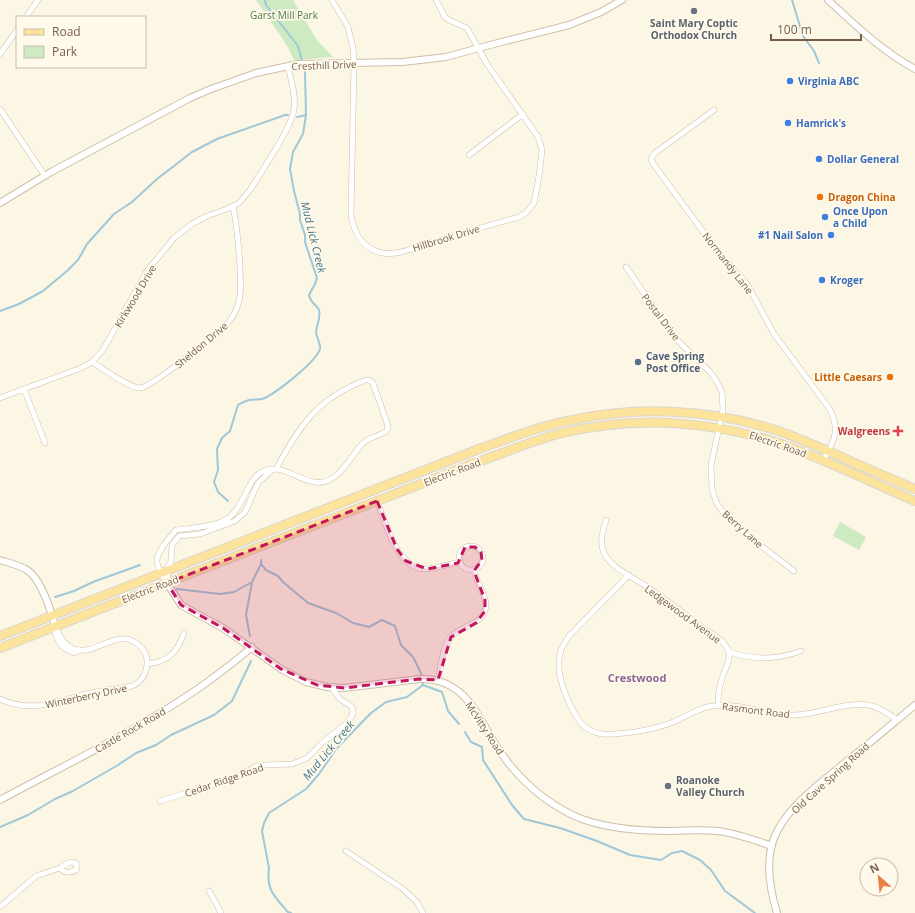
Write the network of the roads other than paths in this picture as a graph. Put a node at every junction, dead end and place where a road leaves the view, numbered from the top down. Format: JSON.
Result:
{"nodes":[{"id":1,"x":38,"y":0,"type":"edge"},
{"id":2,"x":332,"y":0,"type":"edge"},
{"id":3,"x":436,"y":0,"type":"edge"},
{"id":4,"x":622,"y":0,"type":"edge"},
{"id":5,"x":828,"y":0,"type":"edge"},
{"id":6,"x":27,"y":16,"type":"edge"},
{"id":7,"x":16,"y":31,"type":"edge"},
{"id":8,"x":479,"y":48,"type":"junction"},
{"id":9,"x":0,"y":54,"type":"edge"},
{"id":10,"x":354,"y":63,"type":"junction"},
{"id":11,"x":288,"y":66,"type":"junction"},
{"id":12,"x":915,"y":69,"type":"edge"},
{"id":13,"x":0,"y":109,"type":"edge"},
{"id":14,"x":714,"y":110,"type":"dead end"},
{"id":15,"x":523,"y":114,"type":"junction"},
{"id":16,"x":469,"y":155,"type":"dead end"},
{"id":17,"x":45,"y":176,"type":"junction"},
{"id":18,"x":0,"y":203,"type":"edge"},
{"id":19,"x":233,"y":207,"type":"junction"},
{"id":20,"x":626,"y":267,"type":"dead end"},
{"id":21,"x":92,"y":362,"type":"junction"},
{"id":22,"x":24,"y":389,"type":"junction"},
{"id":23,"x":0,"y":398,"type":"edge"},
{"id":24,"x":722,"y":417,"type":"junction"},
{"id":25,"x":720,"y":428,"type":"junction"},
{"id":26,"x":45,"y":443,"type":"dead end"},
{"id":27,"x":828,"y":452,"type":"junction"},
{"id":28,"x":823,"y":461,"type":"junction"},
{"id":29,"x":276,"y":469,"type":"junction"},
{"id":30,"x":913,"y":488,"type":"edge"},
{"id":31,"x":377,"y":501,"type":"junction"},
{"id":32,"x":915,"y":501,"type":"edge"},
{"id":33,"x":606,"y":520,"type":"dead end"},
{"id":34,"x":0,"y":560,"type":"edge"},
{"id":35,"x":460,"y":562,"type":"junction"},
{"id":36,"x":474,"y":569,"type":"junction"},
{"id":37,"x":164,"y":571,"type":"junction"},
{"id":38,"x":794,"y":572,"type":"dead end"},
{"id":39,"x":629,"y":575,"type":"junction"},
{"id":40,"x":167,"y":583,"type":"junction"},
{"id":41,"x":52,"y":615,"type":"junction"},
{"id":42,"x":54,"y":626,"type":"junction"},
{"id":43,"x":184,"y":632,"type":"dead end"},
{"id":44,"x":0,"y":636,"type":"edge"},
{"id":45,"x":252,"y":647,"type":"junction"},
{"id":46,"x":0,"y":648,"type":"edge"},
{"id":47,"x":801,"y":651,"type":"dead end"},
{"id":48,"x":729,"y":652,"type":"junction"},
{"id":49,"x":147,"y":664,"type":"junction"},
{"id":50,"x":438,"y":680,"type":"junction"},
{"id":51,"x":332,"y":688,"type":"junction"},
{"id":52,"x":0,"y":699,"type":"edge"},
{"id":53,"x":915,"y":705,"type":"edge"},
{"id":54,"x":718,"y":706,"type":"junction"},
{"id":55,"x":897,"y":720,"type":"junction"},
{"id":56,"x":0,"y":800,"type":"edge"},
{"id":57,"x":160,"y":801,"type":"dead end"},
{"id":58,"x":772,"y":846,"type":"junction"},
{"id":59,"x":346,"y":851,"type":"dead end"},
{"id":60,"x":60,"y":868,"type":"dead end"},
{"id":61,"x":209,"y":891,"type":"dead end"},
{"id":62,"x":0,"y":907,"type":"edge"},
{"id":63,"x":221,"y":913,"type":"edge"},
{"id":64,"x":423,"y":913,"type":"edge"},
{"id":65,"x":777,"y":913,"type":"edge"}],
"edges":[{"from":1,"to":6,"type":"street"},
{"from":2,"to":10,"type":"street","name":"Hillbrook Drive"},
{"from":3,"to":8,"type":"street","name":"Hillbrook Drive"},
{"from":4,"to":8,"type":"street","name":"Cresthill Drive"},
{"from":5,"to":12,"type":"street"},
{"from":7,"to":9,"type":"street"},
{"from":8,"to":10,"type":"street","name":"Cresthill Drive"},
{"from":8,"to":15,"type":"street","name":"Hillbrook Drive"},
{"from":10,"to":11,"type":"street","name":"Cresthill Drive"},
{"from":10,"to":15,"type":"street","name":"Hillbrook Drive"},
{"from":11,"to":17,"type":"street","name":"Cresthill Drive"},
{"from":11,"to":19,"type":"street","name":"Kirkwood Drive"},
{"from":13,"to":17,"type":"street"},
{"from":14,"to":27,"type":"street","name":"Normandy Lane"},
{"from":15,"to":16,"type":"street"},
{"from":17,"to":18,"type":"street","name":"Cresthill Drive"},
{"from":19,"to":21,"type":"street","name":"Kirkwood Drive"},
{"from":19,"to":21,"type":"street","name":"Sheldon Drive"},
{"from":20,"to":24,"type":"street","name":"Postal Drive"},
{"from":21,"to":22,"type":"street","name":"Kirkwood Drive"},
{"from":22,"to":23,"type":"street","name":"Kirkwood Drive"},
{"from":22,"to":26,"type":"street"},
{"from":24,"to":25,"type":"street","name":"Postal Drive"},
{"from":24,"to":27,"type":"main road","name":"Electric Road"},
{"from":24,"to":37,"type":"main road","name":"Electric Road"},
{"from":25,"to":28,"type":"main road","name":"Electric Road"},
{"from":25,"to":31,"type":"main road","name":"Electric Road"},
{"from":25,"to":38,"type":"street","name":"Berry Lane"},
{"from":27,"to":28,"type":"street","name":"Normandy Lane"},
{"from":27,"to":30,"type":"main road","name":"Electric Road"},
{"from":28,"to":32,"type":"main road","name":"Electric Road"},
{"from":29,"to":29,"type":"street"},
{"from":29,"to":37,"type":"street"},
{"from":29,"to":37,"type":"street"},
{"from":31,"to":35,"type":"street"},
{"from":31,"to":40,"type":"main road","name":"Electric Road"},
{"from":33,"to":39,"type":"street","name":"Ledgewood Avenue"},
{"from":34,"to":41,"type":"street"},
{"from":35,"to":36,"type":"street"},
{"from":35,"to":36,"type":"street"},
{"from":36,"to":50,"type":"street"},
{"from":37,"to":40,"type":"street"},
{"from":37,"to":41,"type":"main road","name":"Electric Road"},
{"from":39,"to":48,"type":"street","name":"Ledgewood Avenue"},
{"from":39,"to":54,"type":"street","name":"Rasmont Road"},
{"from":40,"to":42,"type":"main road","name":"Electric Road"},
{"from":40,"to":45,"type":"street","name":"McVitty Road"},
{"from":41,"to":42,"type":"street"},
{"from":41,"to":44,"type":"main road","name":"Electric Road"},
{"from":42,"to":46,"type":"main road","name":"Electric Road"},
{"from":42,"to":49,"type":"street"},
{"from":43,"to":49,"type":"street"},
{"from":45,"to":51,"type":"street","name":"McVitty Road"},
{"from":45,"to":56,"type":"street","name":"Castle Rock Road"},
{"from":47,"to":48,"type":"street","name":"Ledgewood Avenue"},
{"from":48,"to":54,"type":"street"},
{"from":49,"to":52,"type":"street","name":"Winterberry Drive"},
{"from":50,"to":51,"type":"street","name":"McVitty Road"},
{"from":50,"to":58,"type":"street","name":"McVitty Road"},
{"from":51,"to":57,"type":"street","name":"Cedar Ridge Road"},
{"from":53,"to":55,"type":"street","name":"Old Cave Spring Road"},
{"from":54,"to":55,"type":"street","name":"Rasmont Road"},
{"from":55,"to":58,"type":"street","name":"Old Cave Spring Road"},
{"from":58,"to":65,"type":"street","name":"Old Cave Spring Road"},
{"from":59,"to":64,"type":"street"},
{"from":60,"to":62,"type":"street"},
{"from":61,"to":63,"type":"street"}]}
